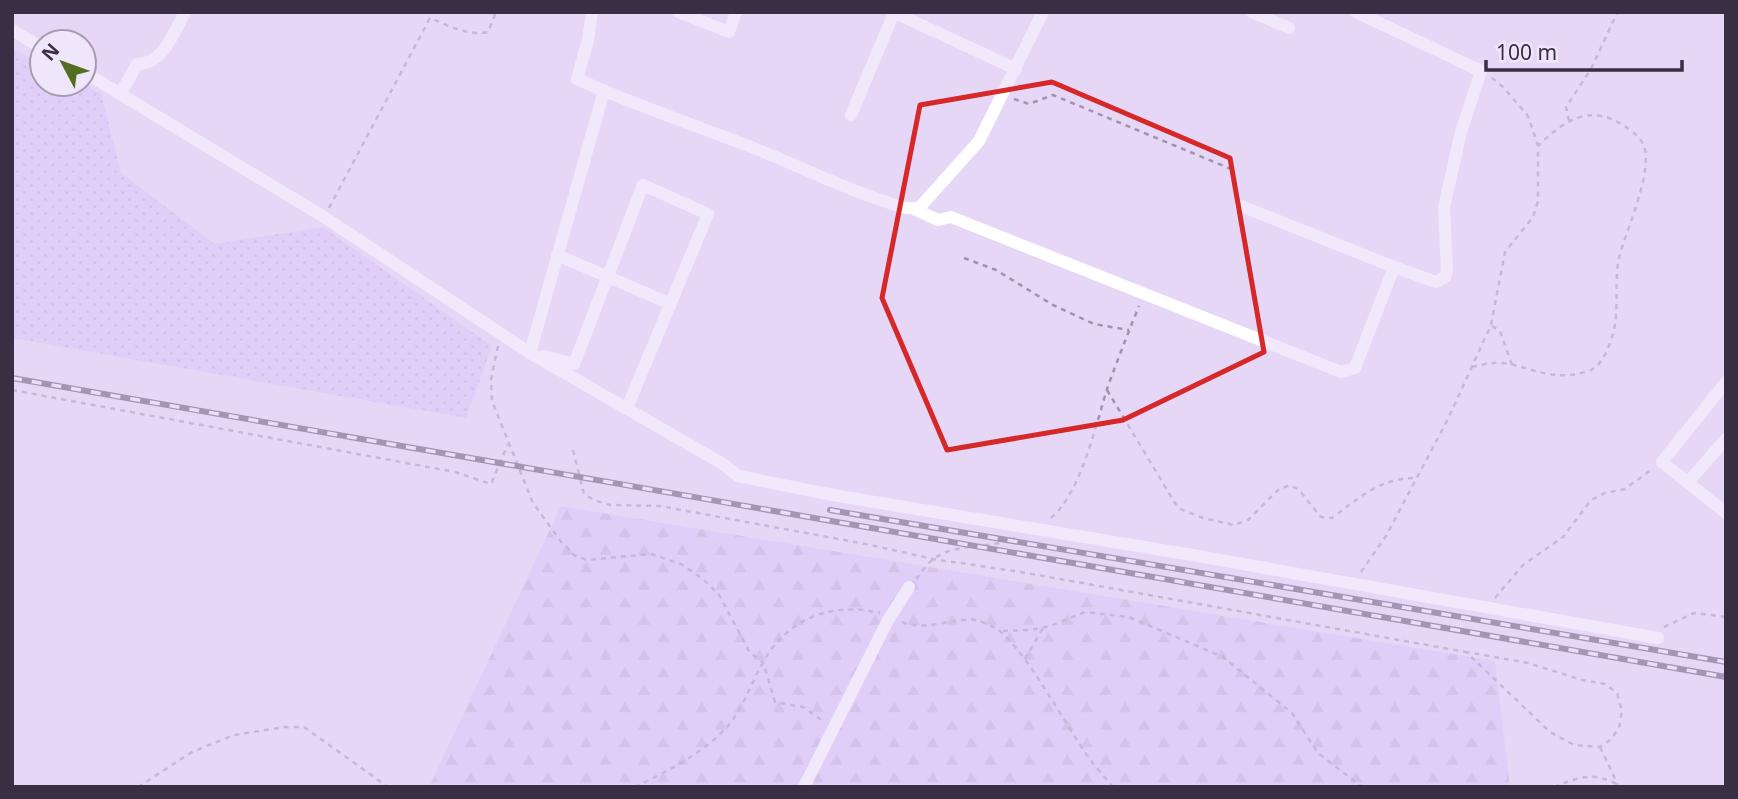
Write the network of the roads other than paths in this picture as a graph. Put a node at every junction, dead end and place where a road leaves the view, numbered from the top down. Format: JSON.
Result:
{"nodes":[{"id":1,"x":185,"y":12,"type":"edge"},
{"id":2,"x":592,"y":12,"type":"edge"},
{"id":3,"x":678,"y":12,"type":"edge"},
{"id":4,"x":736,"y":12,"type":"edge"},
{"id":5,"x":1043,"y":12,"type":"edge"},
{"id":6,"x":1252,"y":12,"type":"edge"},
{"id":7,"x":1356,"y":12,"type":"edge"},
{"id":8,"x":893,"y":13,"type":"edge"},
{"id":9,"x":916,"y":17,"type":"edge"},
{"id":10,"x":1289,"y":28,"type":"dead end"},
{"id":11,"x":12,"y":30,"type":"edge"},
{"id":12,"x":28,"y":40,"type":"edge"},
{"id":13,"x":1016,"y":69,"type":"junction"},
{"id":14,"x":98,"y":80,"type":"edge"},
{"id":15,"x":604,"y":91,"type":"junction"},
{"id":16,"x":121,"y":93,"type":"junction"},
{"id":17,"x":851,"y":114,"type":"dead end"},
{"id":18,"x":1241,"y":206,"type":"dead end"},
{"id":19,"x":914,"y":209,"type":"junction"},
{"id":20,"x":558,"y":255,"type":"junction"},
{"id":21,"x":1394,"y":267,"type":"junction"},
{"id":22,"x":608,"y":277,"type":"junction"},
{"id":23,"x":671,"y":304,"type":"junction"},
{"id":24,"x":530,"y":352,"type":"junction"},
{"id":25,"x":1726,"y":382,"type":"edge"},
{"id":26,"x":627,"y":408,"type":"junction"},
{"id":27,"x":1726,"y":439,"type":"edge"},
{"id":28,"x":1688,"y":482,"type":"junction"},
{"id":29,"x":1726,"y":513,"type":"edge"},
{"id":30,"x":909,"y":587,"type":"road end"},
{"id":31,"x":1654,"y":637,"type":"road end"},
{"id":32,"x":804,"y":787,"type":"edge"}],
"edges":[{"from":1,"to":16,"type":"street"},
{"from":2,"to":15,"type":"street"},
{"from":3,"to":4,"type":"street"},
{"from":5,"to":13,"type":"street"},
{"from":6,"to":10,"type":"street"},
{"from":7,"to":21,"type":"street"},
{"from":8,"to":9,"type":"street"},
{"from":8,"to":17,"type":"street"},
{"from":9,"to":13,"type":"street"},
{"from":11,"to":12,"type":"street"},
{"from":13,"to":19,"type":"street"},
{"from":14,"to":16,"type":"street"},
{"from":15,"to":19,"type":"street"},
{"from":15,"to":20,"type":"street"},
{"from":16,"to":24,"type":"street"},
{"from":18,"to":21,"type":"street"},
{"from":19,"to":21,"type":"street"},
{"from":20,"to":22,"type":"street"},
{"from":20,"to":24,"type":"street"},
{"from":22,"to":23,"type":"street"},
{"from":22,"to":23,"type":"street"},
{"from":22,"to":24,"type":"street"},
{"from":23,"to":26,"type":"street"},
{"from":24,"to":26,"type":"street"},
{"from":25,"to":28,"type":"street"},
{"from":26,"to":31,"type":"street"},
{"from":27,"to":28,"type":"street"},
{"from":28,"to":29,"type":"street"},
{"from":30,"to":32,"type":"street"}]}
